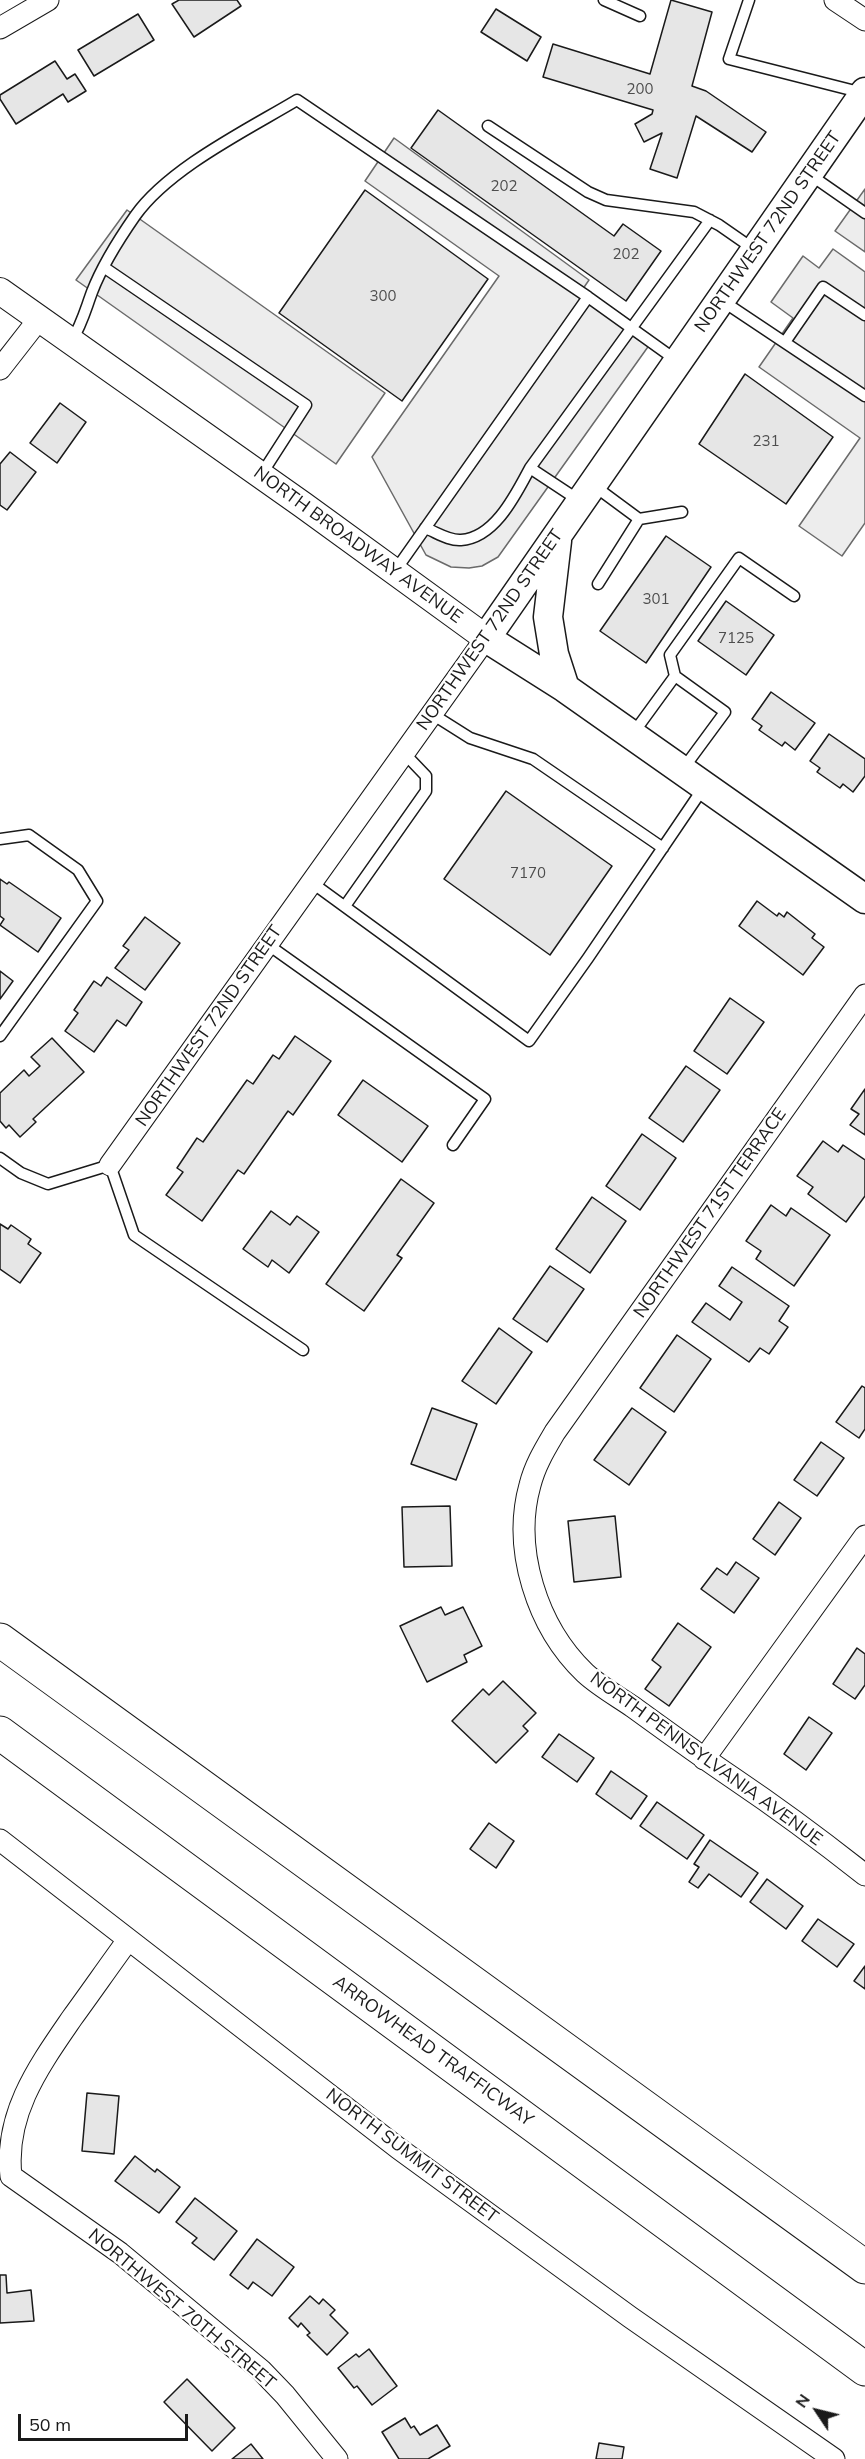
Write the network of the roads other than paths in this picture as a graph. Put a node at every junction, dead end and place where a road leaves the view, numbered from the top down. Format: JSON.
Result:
{"nodes":[{"id":1,"x":48,"y":0,"type":"edge"},
{"id":2,"x":604,"y":0,"type":"edge"},
{"id":3,"x":749,"y":0,"type":"edge"},
{"id":4,"x":835,"y":0,"type":"edge"},
{"id":5,"x":640,"y":16,"type":"dead end"},
{"id":6,"x":865,"y":20,"type":"edge"},
{"id":7,"x":0,"y":28,"type":"edge"},
{"id":8,"x":865,"y":93,"type":"edge"},
{"id":9,"x":488,"y":126,"type":"dead end"},
{"id":10,"x":809,"y":173,"type":"junction"},
{"id":11,"x":865,"y":213,"type":"edge"},
{"id":12,"x":710,"y":220,"type":"junction"},
{"id":13,"x":755,"y":250,"type":"junction"},
{"id":14,"x":105,"y":268,"type":"junction"},
{"id":15,"x":0,"y":291,"type":"edge"},
{"id":16,"x":588,"y":297,"type":"junction"},
{"id":17,"x":721,"y":300,"type":"junction"},
{"id":18,"x":865,"y":315,"type":"edge"},
{"id":19,"x":39,"y":319,"type":"junction"},
{"id":20,"x":633,"y":329,"type":"junction"},
{"id":21,"x":71,"y":342,"type":"junction"},
{"id":22,"x":784,"y":342,"type":"junction"},
{"id":23,"x":678,"y":361,"type":"junction"},
{"id":24,"x":0,"y":369,"type":"edge"},
{"id":25,"x":865,"y":396,"type":"edge"},
{"id":26,"x":530,"y":468,"type":"junction"},
{"id":27,"x":260,"y":475,"type":"junction"},
{"id":28,"x":587,"y":493,"type":"junction"},
{"id":29,"x":682,"y":512,"type":"dead end"},
{"id":30,"x":639,"y":519,"type":"junction"},
{"id":31,"x":425,"y":528,"type":"junction"},
{"id":32,"x":557,"y":536,"type":"junction"},
{"id":33,"x":395,"y":571,"type":"junction"},
{"id":34,"x":598,"y":584,"type":"dead end"},
{"id":35,"x":794,"y":596,"type":"dead end"},
{"id":36,"x":486,"y":638,"type":"junction"},
{"id":37,"x":675,"y":676,"type":"junction"},
{"id":38,"x":565,"y":688,"type":"junction"},
{"id":39,"x":432,"y":714,"type":"junction"},
{"id":40,"x":632,"y":735,"type":"junction"},
{"id":41,"x":404,"y":753,"type":"junction"},
{"id":42,"x":693,"y":778,"type":"junction"},
{"id":43,"x":0,"y":839,"type":"edge"},
{"id":44,"x":663,"y":848,"type":"junction"},
{"id":45,"x":311,"y":882,"type":"junction"},
{"id":46,"x":865,"y":899,"type":"edge"},
{"id":47,"x":345,"y":906,"type":"junction"},
{"id":48,"x":267,"y":944,"type":"junction"},
{"id":49,"x":865,"y":995,"type":"edge"},
{"id":50,"x":0,"y":1036,"type":"edge"},
{"id":51,"x":453,"y":1145,"type":"dead end"},
{"id":52,"x":0,"y":1158,"type":"edge"},
{"id":53,"x":111,"y":1165,"type":"junction"},
{"id":54,"x":303,"y":1350,"type":"dead end"},
{"id":55,"x":555,"y":1432,"type":"joint"},
{"id":56,"x":865,"y":1536,"type":"edge"},
{"id":57,"x":0,"y":1641,"type":"edge"},
{"id":58,"x":0,"y":1733,"type":"edge"},
{"id":59,"x":704,"y":1759,"type":"junction"},
{"id":60,"x":0,"y":1840,"type":"edge"},
{"id":61,"x":865,"y":1875,"type":"edge"},
{"id":62,"x":128,"y":1940,"type":"junction"},
{"id":63,"x":6,"y":2180,"type":"edge"},
{"id":64,"x":865,"y":2267,"type":"edge"},
{"id":65,"x":865,"y":2369,"type":"edge"},
{"id":66,"x":337,"y":2459,"type":"edge"},
{"id":67,"x":834,"y":2459,"type":"edge"}],
"edges":[{"from":1,"to":7,"type":"street"},
{"from":2,"to":5,"type":"lane"},
{"from":3,"to":8,"type":"lane"},
{"from":4,"to":6,"type":"street"},
{"from":8,"to":10,"type":"main road","name":"NORTHWEST 72ND STREET"},
{"from":9,"to":12,"type":"lane"},
{"from":10,"to":11,"type":"lane"},
{"from":10,"to":13,"type":"main road","name":"NORTHWEST 72ND STREET"},
{"from":12,"to":13,"type":"lane"},
{"from":12,"to":20,"type":"lane"},
{"from":13,"to":17,"type":"main road","name":"NORTHWEST 72ND STREET"},
{"from":14,"to":16,"type":"lane"},
{"from":14,"to":21,"type":"lane"},
{"from":14,"to":27,"type":"lane"},
{"from":15,"to":19,"type":"street","name":"NORTH BROADWAY AVENUE"},
{"from":16,"to":20,"type":"lane"},
{"from":16,"to":31,"type":"lane"},
{"from":17,"to":22,"type":"lane"},
{"from":17,"to":23,"type":"main road","name":"NORTHWEST 72ND STREET"},
{"from":18,"to":22,"type":"lane"},
{"from":19,"to":21,"type":"street","name":"NORTH BROADWAY AVENUE"},
{"from":19,"to":24,"type":"street"},
{"from":20,"to":23,"type":"lane"},
{"from":20,"to":26,"type":"lane"},
{"from":21,"to":27,"type":"street","name":"NORTH BROADWAY AVENUE"},
{"from":22,"to":25,"type":"lane"},
{"from":23,"to":28,"type":"main road","name":"NORTHWEST 72ND STREET"},
{"from":26,"to":28,"type":"lane"},
{"from":26,"to":31,"type":"lane"},
{"from":27,"to":33,"type":"street","name":"NORTH BROADWAY AVENUE"},
{"from":28,"to":30,"type":"lane"},
{"from":28,"to":32,"type":"main road","name":"NORTHWEST 72ND STREET"},
{"from":29,"to":30,"type":"lane"},
{"from":30,"to":34,"type":"lane"},
{"from":31,"to":33,"type":"lane"},
{"from":32,"to":36,"type":"main road","name":"NORTHWEST 72ND STREET"},
{"from":32,"to":38,"type":"main road"},
{"from":33,"to":36,"type":"street","name":"NORTH BROADWAY AVENUE"},
{"from":35,"to":37,"type":"lane"},
{"from":36,"to":38,"type":"main road","name":"NORTH BROADWAY AVENUE"},
{"from":36,"to":39,"type":"street","name":"NORTHWEST 72ND STREET"},
{"from":37,"to":40,"type":"lane"},
{"from":37,"to":42,"type":"lane"},
{"from":38,"to":40,"type":"main road","name":"NORTH BROADWAY AVENUE"},
{"from":39,"to":41,"type":"street","name":"NORTHWEST 72ND STREET"},
{"from":39,"to":44,"type":"lane"},
{"from":40,"to":42,"type":"main road","name":"NORTH BROADWAY AVENUE"},
{"from":41,"to":45,"type":"street","name":"NORTHWEST 72ND STREET"},
{"from":41,"to":47,"type":"lane"},
{"from":42,"to":44,"type":"lane"},
{"from":42,"to":46,"type":"main road","name":"NORTH BROADWAY AVENUE"},
{"from":43,"to":50,"type":"lane"},
{"from":44,"to":47,"type":"lane"},
{"from":45,"to":47,"type":"lane"},
{"from":45,"to":48,"type":"street","name":"NORTHWEST 72ND STREET"},
{"from":48,"to":51,"type":"lane"},
{"from":48,"to":53,"type":"street","name":"NORTHWEST 72ND STREET"},
{"from":49,"to":55,"type":"street","name":"NORTHWEST 71ST TERRACE"},
{"from":52,"to":53,"type":"lane"},
{"from":53,"to":54,"type":"lane"},
{"from":55,"to":59,"type":"street","name":"NORTH PENNSYLVANIA AVENUE"},
{"from":56,"to":59,"type":"street"},
{"from":57,"to":64,"type":"highway"},
{"from":58,"to":65,"type":"highway","name":"ARROWHEAD TRAFFICWAY"},
{"from":59,"to":61,"type":"street","name":"NORTH PENNSYLVANIA AVENUE"},
{"from":60,"to":62,"type":"street","name":"NORTH SUMMIT STREET"},
{"from":62,"to":63,"type":"street","name":"NORTHWEST 70TH STREET"},
{"from":62,"to":67,"type":"street","name":"NORTH SUMMIT STREET"},
{"from":63,"to":66,"type":"street","name":"NORTHWEST 70TH STREET"}]}
